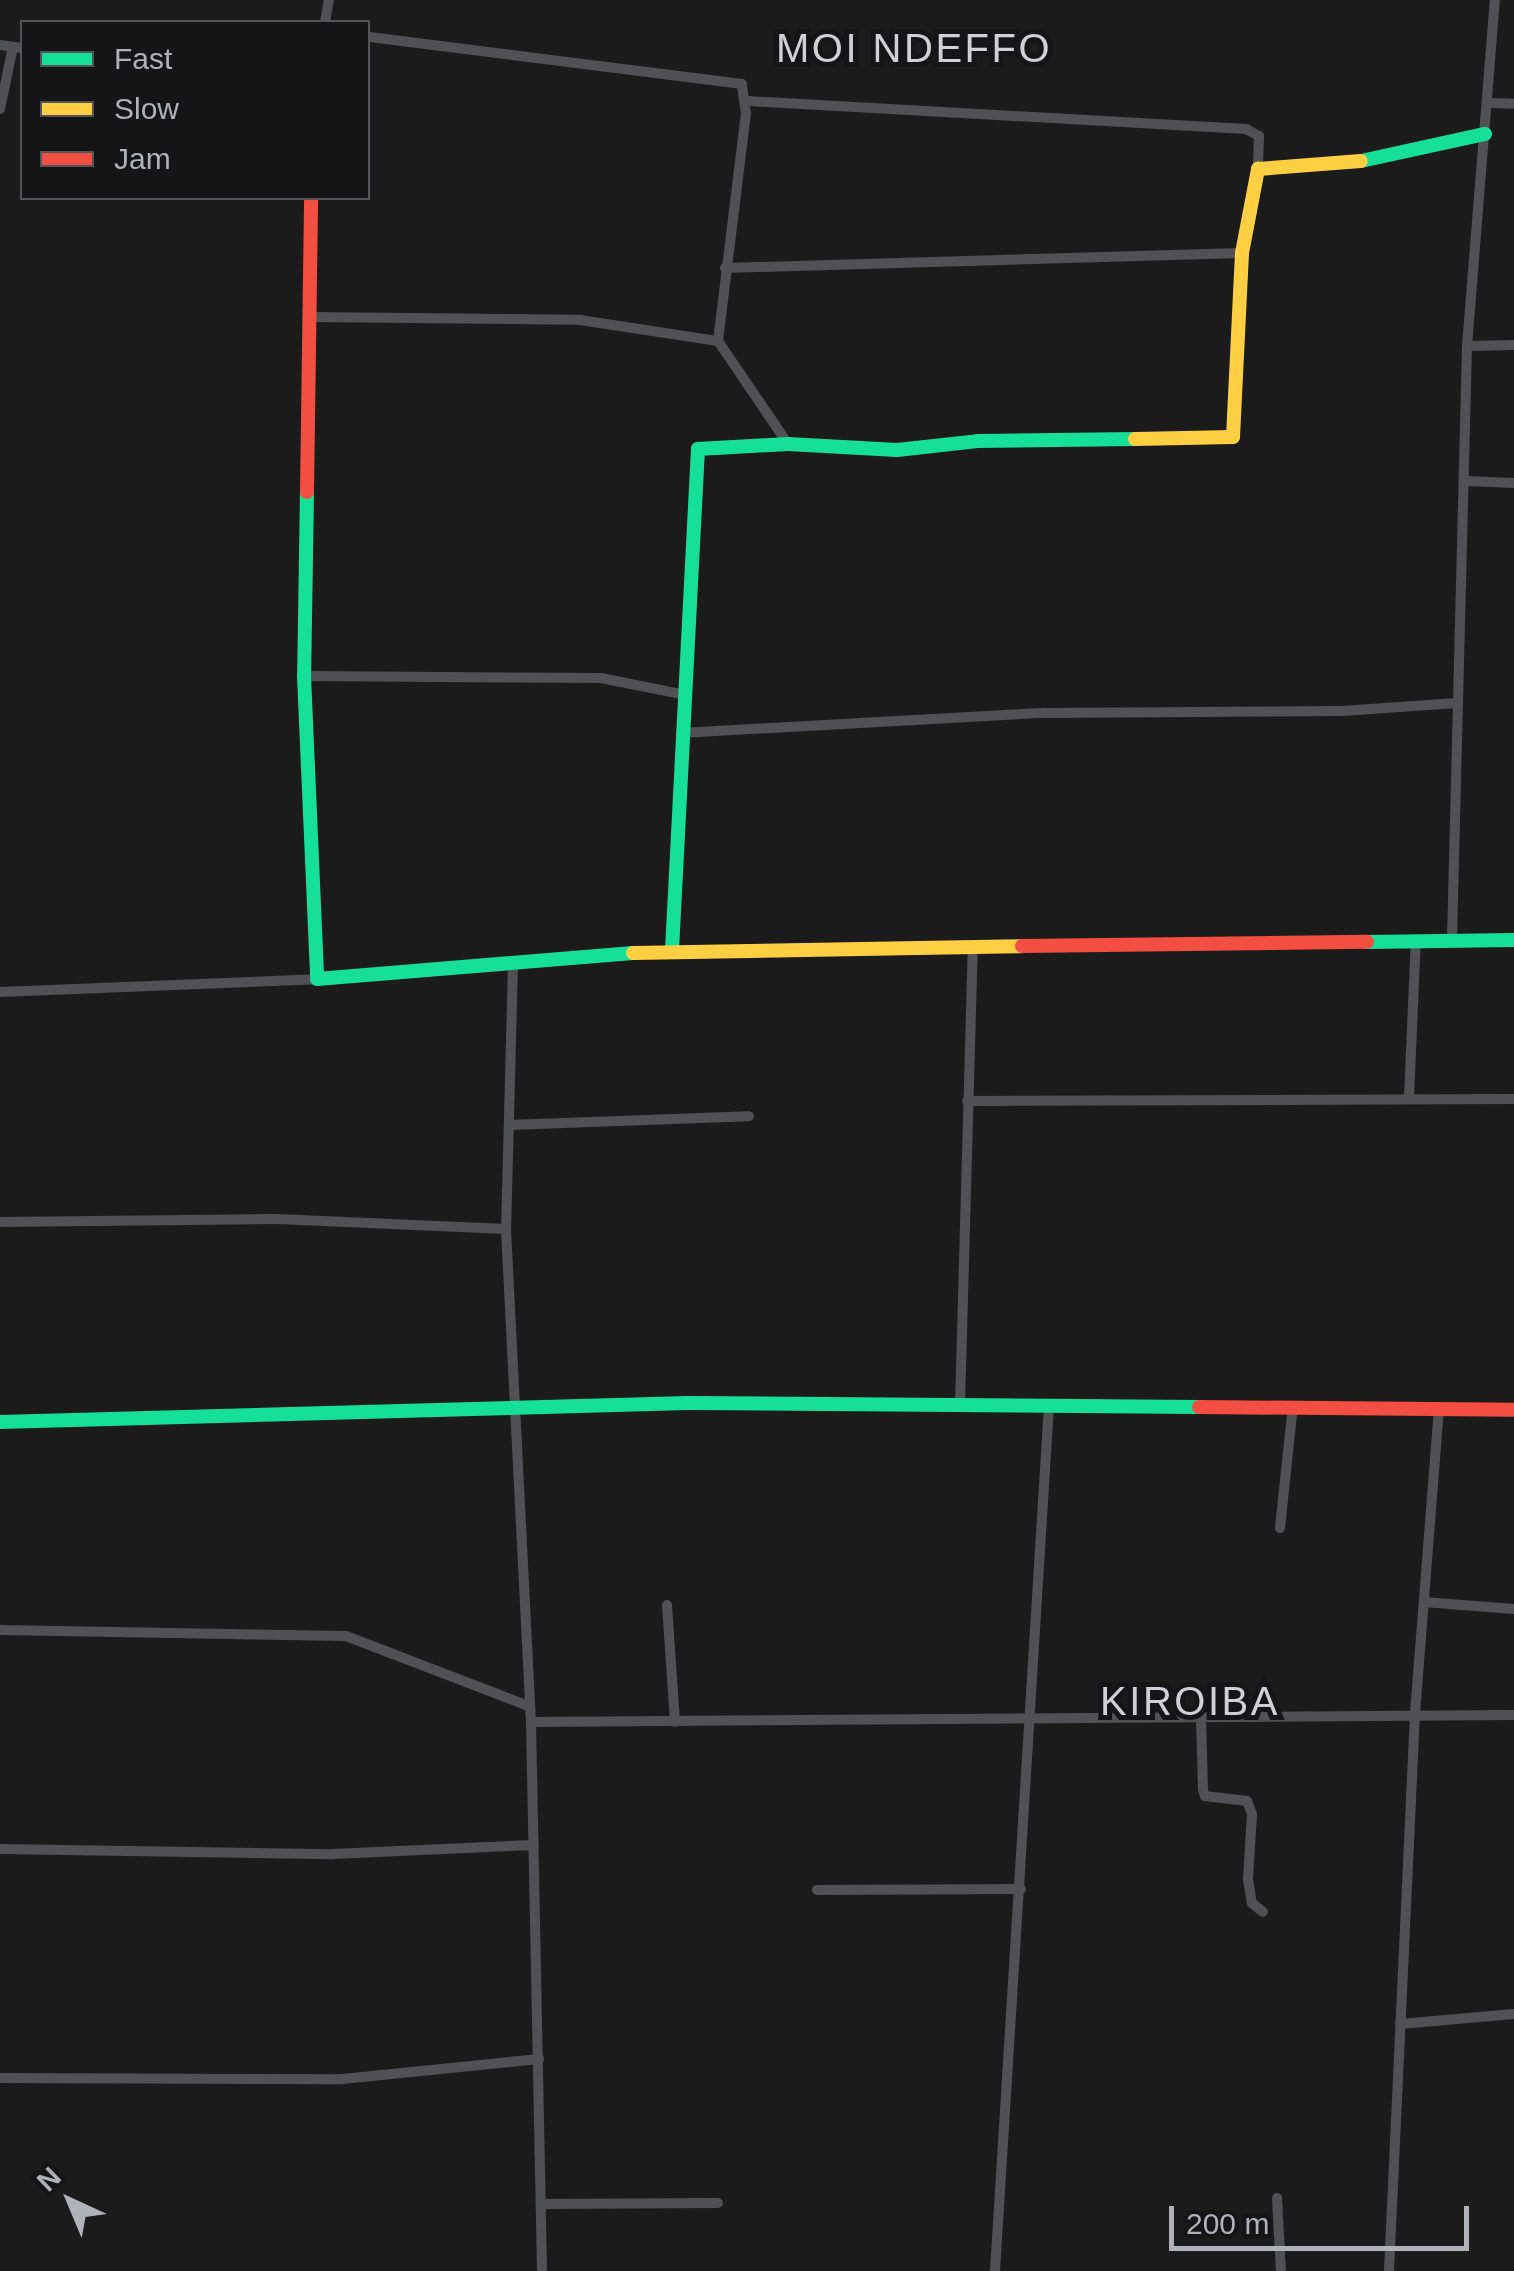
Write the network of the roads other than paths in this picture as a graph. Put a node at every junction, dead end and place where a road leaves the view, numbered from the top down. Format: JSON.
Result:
{"nodes":[{"id":1,"x":1495,"y":0,"type":"edge"},
{"id":2,"x":370,"y":36,"type":"edge"},
{"id":3,"x":0,"y":45,"type":"edge"},
{"id":4,"x":18,"y":47,"type":"edge"},
{"id":5,"x":747,"y":102,"type":"junction"},
{"id":6,"x":1490,"y":103,"type":"junction"},
{"id":7,"x":1514,"y":104,"type":"edge"},
{"id":8,"x":0,"y":109,"type":"edge"},
{"id":9,"x":1485,"y":134,"type":"junction"},
{"id":10,"x":1258,"y":170,"type":"junction"},
{"id":11,"x":311,"y":200,"type":"edge"},
{"id":12,"x":1242,"y":253,"type":"junction"},
{"id":13,"x":725,"y":268,"type":"junction"},
{"id":14,"x":310,"y":317,"type":"junction"},
{"id":15,"x":718,"y":340,"type":"junction"},
{"id":16,"x":1514,"y":345,"type":"edge"},
{"id":17,"x":1467,"y":346,"type":"junction"},
{"id":18,"x":788,"y":444,"type":"junction"},
{"id":19,"x":1466,"y":481,"type":"junction"},
{"id":20,"x":1514,"y":483,"type":"edge"},
{"id":21,"x":304,"y":676,"type":"junction"},
{"id":22,"x":681,"y":694,"type":"junction"},
{"id":23,"x":1457,"y":702,"type":"junction"},
{"id":24,"x":680,"y":733,"type":"junction"},
{"id":25,"x":1416,"y":939,"type":"junction"},
{"id":26,"x":1452,"y":940,"type":"junction"},
{"id":27,"x":1514,"y":940,"type":"edge"},
{"id":28,"x":672,"y":950,"type":"junction"},
{"id":29,"x":973,"y":950,"type":"junction"},
{"id":30,"x":512,"y":964,"type":"junction"},
{"id":31,"x":317,"y":979,"type":"junction"},
{"id":32,"x":0,"y":992,"type":"edge"},
{"id":33,"x":1409,"y":1096,"type":"junction"},
{"id":34,"x":1514,"y":1099,"type":"edge"},
{"id":35,"x":967,"y":1100,"type":"junction"},
{"id":36,"x":749,"y":1116,"type":"dead end"},
{"id":37,"x":508,"y":1124,"type":"junction"},
{"id":38,"x":0,"y":1222,"type":"edge"},
{"id":39,"x":506,"y":1229,"type":"junction"},
{"id":40,"x":960,"y":1405,"type":"junction"},
{"id":41,"x":1049,"y":1406,"type":"junction"},
{"id":42,"x":1514,"y":1410,"type":"edge"},
{"id":43,"x":516,"y":1411,"type":"junction"},
{"id":44,"x":1439,"y":1411,"type":"junction"},
{"id":45,"x":1292,"y":1413,"type":"junction"},
{"id":46,"x":0,"y":1422,"type":"edge"},
{"id":47,"x":1280,"y":1528,"type":"dead end"},
{"id":48,"x":1424,"y":1602,"type":"junction"},
{"id":49,"x":667,"y":1605,"type":"dead end"},
{"id":50,"x":1514,"y":1608,"type":"edge"},
{"id":51,"x":0,"y":1630,"type":"edge"},
{"id":52,"x":528,"y":1706,"type":"junction"},
{"id":53,"x":1415,"y":1713,"type":"junction"},
{"id":54,"x":1514,"y":1716,"type":"edge"},
{"id":55,"x":1025,"y":1718,"type":"junction"},
{"id":56,"x":1202,"y":1718,"type":"junction"},
{"id":57,"x":531,"y":1722,"type":"junction"},
{"id":58,"x":675,"y":1722,"type":"junction"},
{"id":59,"x":534,"y":1845,"type":"junction"},
{"id":60,"x":0,"y":1848,"type":"edge"},
{"id":61,"x":1020,"y":1889,"type":"junction"},
{"id":62,"x":817,"y":1890,"type":"dead end"},
{"id":63,"x":1263,"y":1912,"type":"dead end"},
{"id":64,"x":1514,"y":2014,"type":"edge"},
{"id":65,"x":1400,"y":2024,"type":"junction"},
{"id":66,"x":539,"y":2059,"type":"junction"},
{"id":67,"x":0,"y":2078,"type":"edge"},
{"id":68,"x":1277,"y":2198,"type":"dead end"},
{"id":69,"x":718,"y":2203,"type":"dead end"},
{"id":70,"x":541,"y":2204,"type":"junction"},
{"id":71,"x":542,"y":2271,"type":"edge"},
{"id":72,"x":995,"y":2271,"type":"edge"},
{"id":73,"x":1281,"y":2271,"type":"edge"},
{"id":74,"x":1388,"y":2271,"type":"edge"}],
"edges":[{"from":1,"to":6,"type":"street"},
{"from":2,"to":5,"type":"street"},
{"from":3,"to":4,"type":"street"},
{"from":4,"to":8,"type":"street"},
{"from":5,"to":10,"type":"street"},
{"from":5,"to":13,"type":"street"},
{"from":6,"to":7,"type":"street"},
{"from":6,"to":9,"type":"street"},
{"from":9,"to":10,"type":"street"},
{"from":9,"to":17,"type":"street"},
{"from":10,"to":12,"type":"street"},
{"from":11,"to":14,"type":"street"},
{"from":12,"to":13,"type":"street"},
{"from":12,"to":18,"type":"street"},
{"from":13,"to":15,"type":"street"},
{"from":14,"to":15,"type":"street"},
{"from":14,"to":21,"type":"street"},
{"from":15,"to":18,"type":"street"},
{"from":16,"to":17,"type":"street"},
{"from":17,"to":19,"type":"street"},
{"from":18,"to":22,"type":"street"},
{"from":19,"to":20,"type":"street"},
{"from":19,"to":23,"type":"street"},
{"from":21,"to":22,"type":"street"},
{"from":21,"to":31,"type":"street"},
{"from":22,"to":24,"type":"street"},
{"from":23,"to":24,"type":"street"},
{"from":23,"to":26,"type":"street"},
{"from":24,"to":28,"type":"street"},
{"from":25,"to":26,"type":"street"},
{"from":25,"to":29,"type":"street"},
{"from":25,"to":33,"type":"street"},
{"from":26,"to":27,"type":"street"},
{"from":28,"to":29,"type":"street"},
{"from":28,"to":30,"type":"street"},
{"from":29,"to":35,"type":"street"},
{"from":30,"to":31,"type":"street"},
{"from":30,"to":37,"type":"street"},
{"from":31,"to":32,"type":"street"},
{"from":33,"to":34,"type":"street"},
{"from":33,"to":35,"type":"street"},
{"from":35,"to":40,"type":"street"},
{"from":36,"to":37,"type":"street"},
{"from":37,"to":39,"type":"street"},
{"from":38,"to":39,"type":"street"},
{"from":39,"to":43,"type":"street"},
{"from":40,"to":41,"type":"street"},
{"from":40,"to":43,"type":"street"},
{"from":41,"to":45,"type":"street"},
{"from":41,"to":55,"type":"street"},
{"from":42,"to":44,"type":"street"},
{"from":43,"to":46,"type":"street"},
{"from":43,"to":52,"type":"street"},
{"from":44,"to":45,"type":"street"},
{"from":44,"to":48,"type":"street"},
{"from":45,"to":47,"type":"street"},
{"from":48,"to":50,"type":"street"},
{"from":48,"to":53,"type":"street"},
{"from":49,"to":58,"type":"street"},
{"from":51,"to":52,"type":"street"},
{"from":52,"to":57,"type":"street"},
{"from":53,"to":54,"type":"street"},
{"from":53,"to":56,"type":"street"},
{"from":53,"to":65,"type":"street"},
{"from":55,"to":56,"type":"street"},
{"from":55,"to":58,"type":"street"},
{"from":55,"to":61,"type":"street"},
{"from":56,"to":63,"type":"street"},
{"from":57,"to":58,"type":"street"},
{"from":57,"to":59,"type":"street"},
{"from":59,"to":60,"type":"street"},
{"from":59,"to":66,"type":"street"},
{"from":61,"to":62,"type":"street"},
{"from":61,"to":72,"type":"street"},
{"from":64,"to":65,"type":"street"},
{"from":65,"to":74,"type":"street"},
{"from":66,"to":67,"type":"street"},
{"from":66,"to":70,"type":"street"},
{"from":68,"to":73,"type":"street"},
{"from":69,"to":70,"type":"street"},
{"from":70,"to":71,"type":"street"}]}
